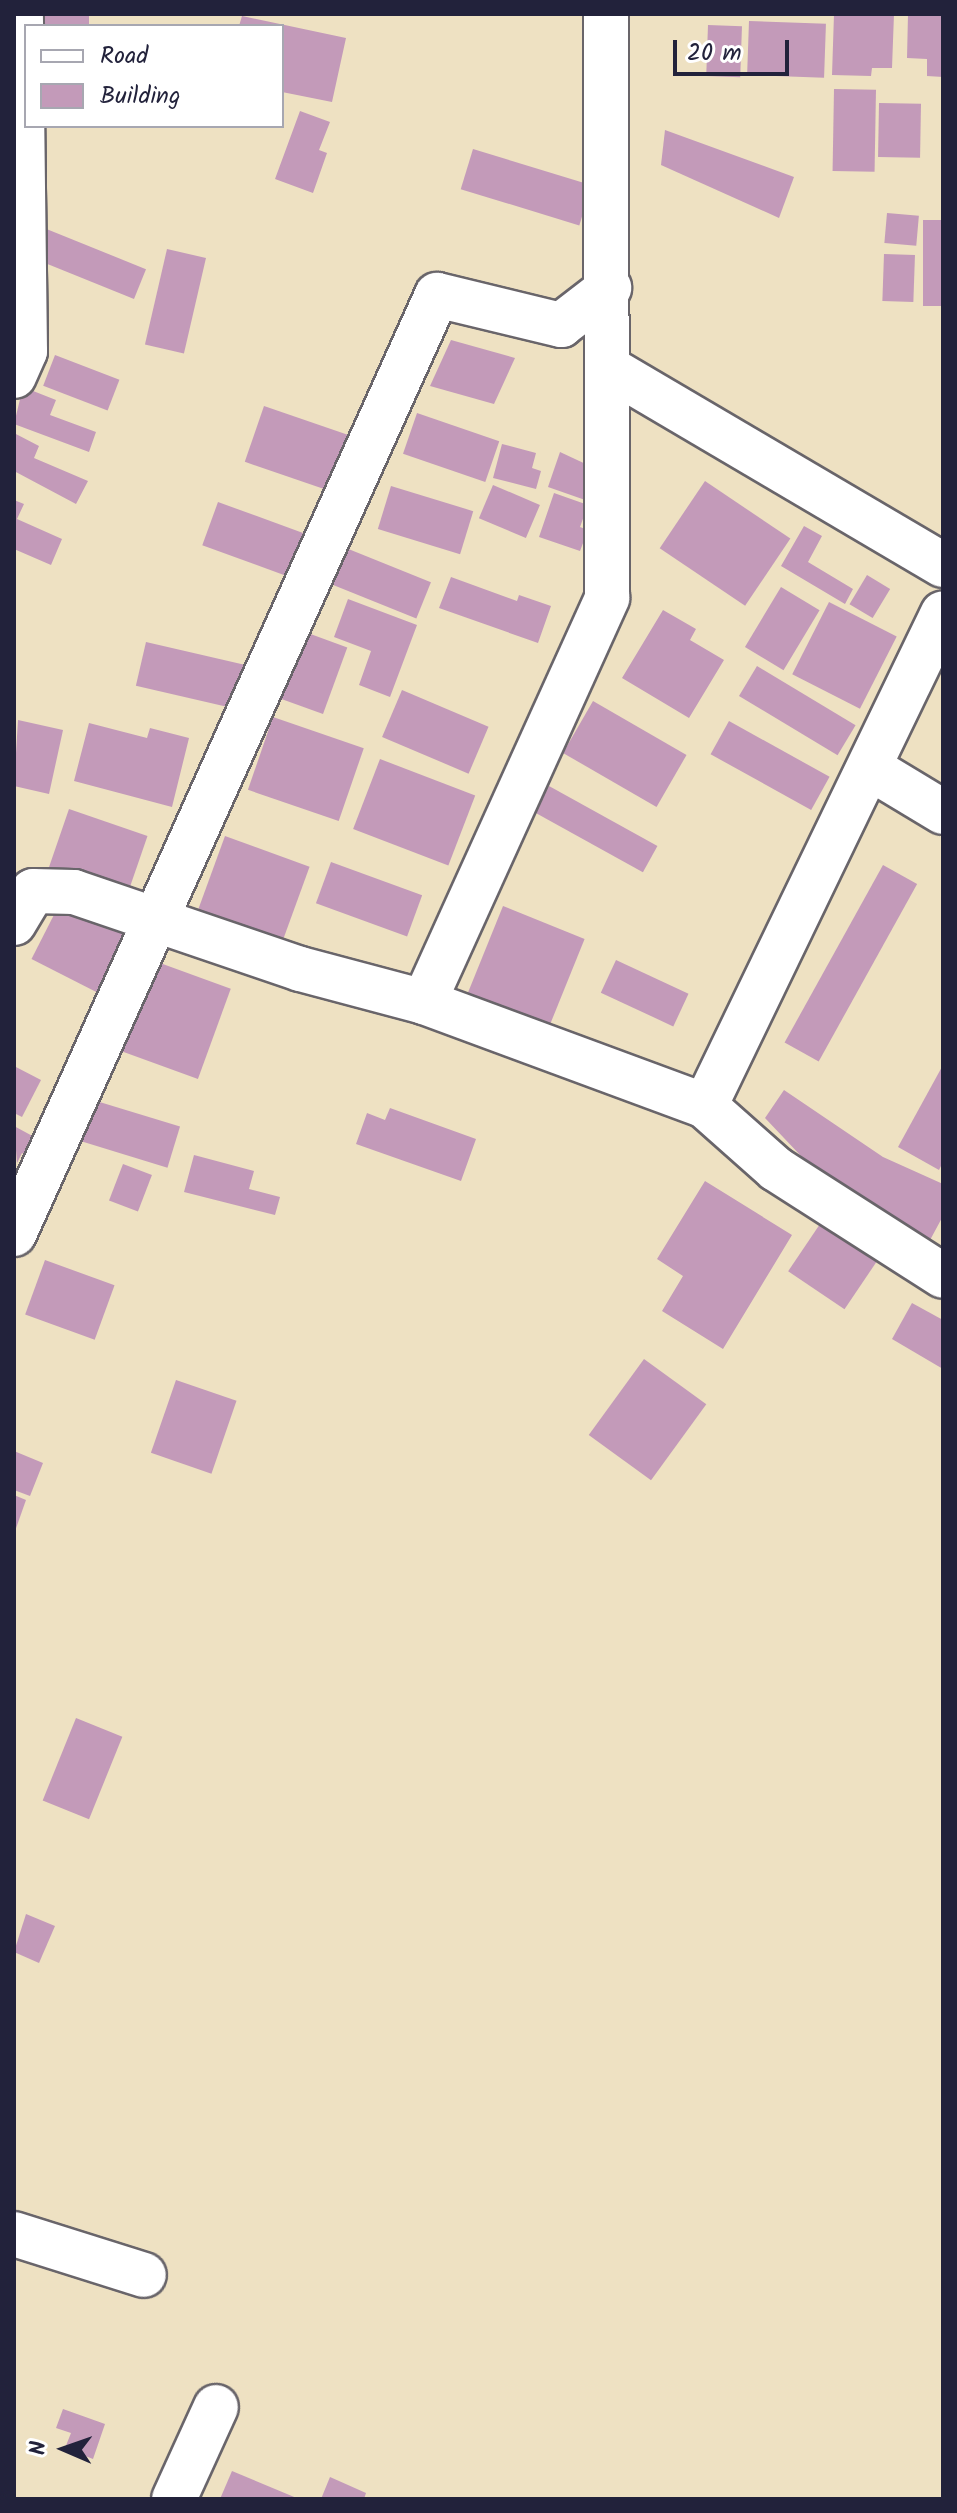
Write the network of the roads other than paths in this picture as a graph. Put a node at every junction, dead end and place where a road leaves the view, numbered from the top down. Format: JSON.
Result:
{"nodes":[{"id":1,"x":21,"y":14,"type":"edge"},
{"id":2,"x":606,"y":14,"type":"edge"},
{"id":3,"x":609,"y":288,"type":"junction"},
{"id":4,"x":610,"y":369,"type":"junction"},
{"id":5,"x":14,"y":376,"type":"edge"},
{"id":6,"x":943,"y":565,"type":"edge"},
{"id":7,"x":943,"y":613,"type":"edge"},
{"id":8,"x":870,"y":768,"type":"junction"},
{"id":9,"x":943,"y":812,"type":"edge"},
{"id":10,"x":160,"y":919,"type":"junction"},
{"id":11,"x":14,"y":923,"type":"edge"},
{"id":12,"x":424,"y":1002,"type":"junction"},
{"id":13,"x":705,"y":1106,"type":"junction"},
{"id":14,"x":14,"y":1234,"type":"edge"},
{"id":15,"x":939,"y":1265,"type":"edge"},
{"id":16,"x":14,"y":2234,"type":"edge"},
{"id":17,"x":144,"y":2275,"type":"dead end"},
{"id":18,"x":216,"y":2407,"type":"dead end"},
{"id":19,"x":174,"y":2499,"type":"edge"}],
"edges":[{"from":1,"to":5,"type":"street"},
{"from":2,"to":3,"type":"street"},
{"from":3,"to":4,"type":"street"},
{"from":3,"to":10,"type":"street"},
{"from":4,"to":6,"type":"street"},
{"from":4,"to":12,"type":"street"},
{"from":7,"to":8,"type":"street"},
{"from":8,"to":9,"type":"street"},
{"from":8,"to":13,"type":"street"},
{"from":10,"to":11,"type":"street"},
{"from":10,"to":12,"type":"street"},
{"from":10,"to":14,"type":"street"},
{"from":12,"to":13,"type":"street"},
{"from":13,"to":15,"type":"street"},
{"from":16,"to":17,"type":"street"},
{"from":18,"to":19,"type":"street"}]}
